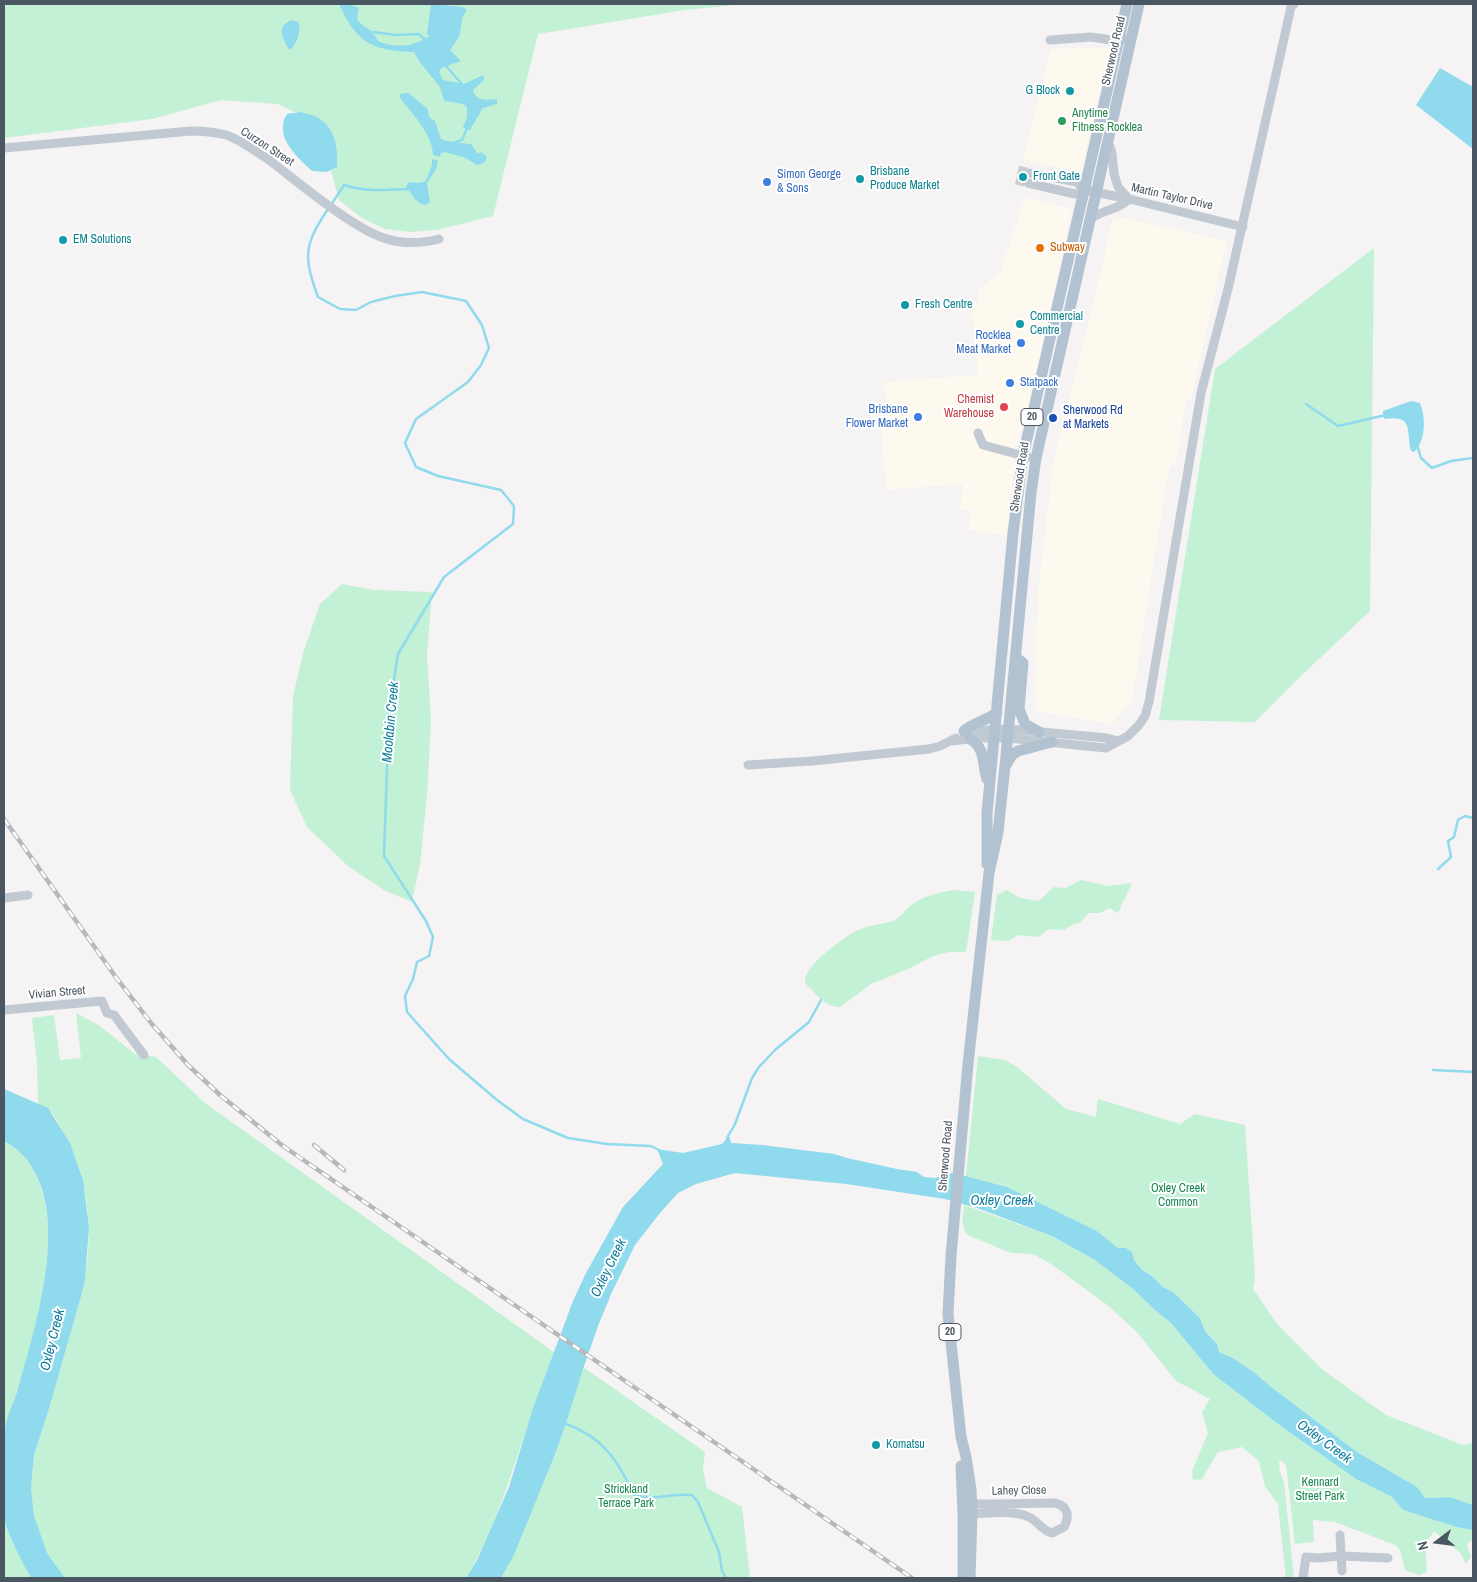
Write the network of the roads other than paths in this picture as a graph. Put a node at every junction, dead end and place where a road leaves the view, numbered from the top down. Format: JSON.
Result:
{"nodes":[{"id":1,"x":1126,"y":4,"type":"edge"},
{"id":2,"x":1139,"y":4,"type":"edge"},
{"id":3,"x":1294,"y":4,"type":"edge"},
{"id":4,"x":1131,"y":37,"type":"junction"},
{"id":5,"x":1050,"y":40,"type":"dead end"},
{"id":6,"x":1118,"y":41,"type":"junction"},
{"id":7,"x":1108,"y":140,"type":"junction"},
{"id":8,"x":4,"y":148,"type":"edge"},
{"id":9,"x":1030,"y":173,"type":"tunnel mouth"},
{"id":10,"x":1028,"y":183,"type":"tunnel mouth"},
{"id":11,"x":1090,"y":191,"type":"junction"},
{"id":12,"x":1129,"y":199,"type":"junction"},
{"id":13,"x":1089,"y":220,"type":"junction"},
{"id":14,"x":1243,"y":226,"type":"junction"},
{"id":15,"x":439,"y":239,"type":"dead end"},
{"id":16,"x":978,"y":433,"type":"dead end"},
{"id":17,"x":1023,"y":456,"type":"junction"},
{"id":18,"x":1036,"y":458,"type":"junction"},
{"id":19,"x":1016,"y":658,"type":"junction"},
{"id":20,"x":997,"y":712,"type":"junction"},
{"id":21,"x":1039,"y":732,"type":"junction"},
{"id":22,"x":995,"y":734,"type":"junction"},
{"id":23,"x":1008,"y":734,"type":"junction"},
{"id":24,"x":967,"y":735,"type":"junction"},
{"id":25,"x":1118,"y":741,"type":"junction"},
{"id":26,"x":1052,"y":742,"type":"junction"},
{"id":27,"x":748,"y":765,"type":"dead end"},
{"id":28,"x":1005,"y":766,"type":"junction"},
{"id":29,"x":990,"y":788,"type":"junction"},
{"id":30,"x":989,"y":873,"type":"junction"},
{"id":31,"x":28,"y":895,"type":"dead end"},
{"id":32,"x":4,"y":898,"type":"edge"},
{"id":33,"x":4,"y":1010,"type":"edge"},
{"id":34,"x":144,"y":1055,"type":"dead end"},
{"id":35,"x":967,"y":1509,"type":"junction"},
{"id":36,"x":1340,"y":1535,"type":"dead end"},
{"id":37,"x":1341,"y":1556,"type":"junction"},
{"id":38,"x":1388,"y":1558,"type":"dead end"},
{"id":39,"x":1342,"y":1571,"type":"dead end"},
{"id":40,"x":963,"y":1578,"type":"edge"},
{"id":41,"x":970,"y":1578,"type":"edge"},
{"id":42,"x":1303,"y":1578,"type":"edge"}],
"edges":[{"from":1,"to":6,"type":"main road","name":"Sherwood Road","number":"20"},
{"from":2,"to":4,"type":"main road","name":"Sherwood Road","number":"20"},
{"from":3,"to":14,"type":"street"},
{"from":4,"to":6,"type":"street"},
{"from":4,"to":7,"type":"main road","name":"Sherwood Road","number":"20"},
{"from":5,"to":6,"type":"street"},
{"from":6,"to":11,"type":"main road","name":"Sherwood Road","number":"20"},
{"from":7,"to":11,"type":"main road","name":"Sherwood Road","number":"20"},
{"from":7,"to":12,"type":"street"},
{"from":8,"to":15,"type":"street","name":"Curzon Street"},
{"from":9,"to":11,"type":"street"},
{"from":10,"to":11,"type":"street"},
{"from":11,"to":12,"type":"street","name":"Martin Taylor Drive"},
{"from":11,"to":13,"type":"main road","name":"Sherwood Road","number":"20"},
{"from":11,"to":17,"type":"main road","name":"Sherwood Road","number":"20"},
{"from":12,"to":13,"type":"street"},
{"from":12,"to":14,"type":"street","name":"Martin Taylor Drive"},
{"from":13,"to":18,"type":"main road","name":"Sherwood Road","number":"20"},
{"from":14,"to":25,"type":"street"},
{"from":16,"to":17,"type":"street"},
{"from":17,"to":18,"type":"street"},
{"from":17,"to":20,"type":"main road","name":"Sherwood Road","number":"20"},
{"from":18,"to":19,"type":"main road","name":"Sherwood Road","number":"20"},
{"from":19,"to":21,"type":"main road"},
{"from":19,"to":23,"type":"main road","name":"Sherwood Road","number":"20"},
{"from":20,"to":22,"type":"main road","name":"Sherwood Road","number":"20"},
{"from":20,"to":24,"type":"main road"},
{"from":21,"to":23,"type":"street"},
{"from":21,"to":25,"type":"street"},
{"from":22,"to":23,"type":"street"},
{"from":22,"to":24,"type":"street"},
{"from":22,"to":29,"type":"main road","name":"Sherwood Road","number":"20"},
{"from":23,"to":26,"type":"street"},
{"from":23,"to":28,"type":"main road","name":"Sherwood Road","number":"20"},
{"from":24,"to":27,"type":"street"},
{"from":24,"to":29,"type":"main road"},
{"from":25,"to":26,"type":"street"},
{"from":26,"to":28,"type":"main road"},
{"from":28,"to":30,"type":"main road","name":"Sherwood Road","number":"20"},
{"from":29,"to":30,"type":"main road","name":"Sherwood Road","number":"20"},
{"from":30,"to":35,"type":"main road","name":"Sherwood Road","number":"20"},
{"from":31,"to":32,"type":"street"},
{"from":33,"to":34,"type":"street","name":"Vivian Street"},
{"from":35,"to":35,"type":"street","name":"Lahey Close"},
{"from":35,"to":40,"type":"main road","name":"Sherwood Road","number":"20"},
{"from":35,"to":41,"type":"main road","name":"Sherwood Road","number":"20"},
{"from":36,"to":37,"type":"street"},
{"from":37,"to":38,"type":"street"},
{"from":37,"to":39,"type":"street"},
{"from":37,"to":42,"type":"street"}]}
